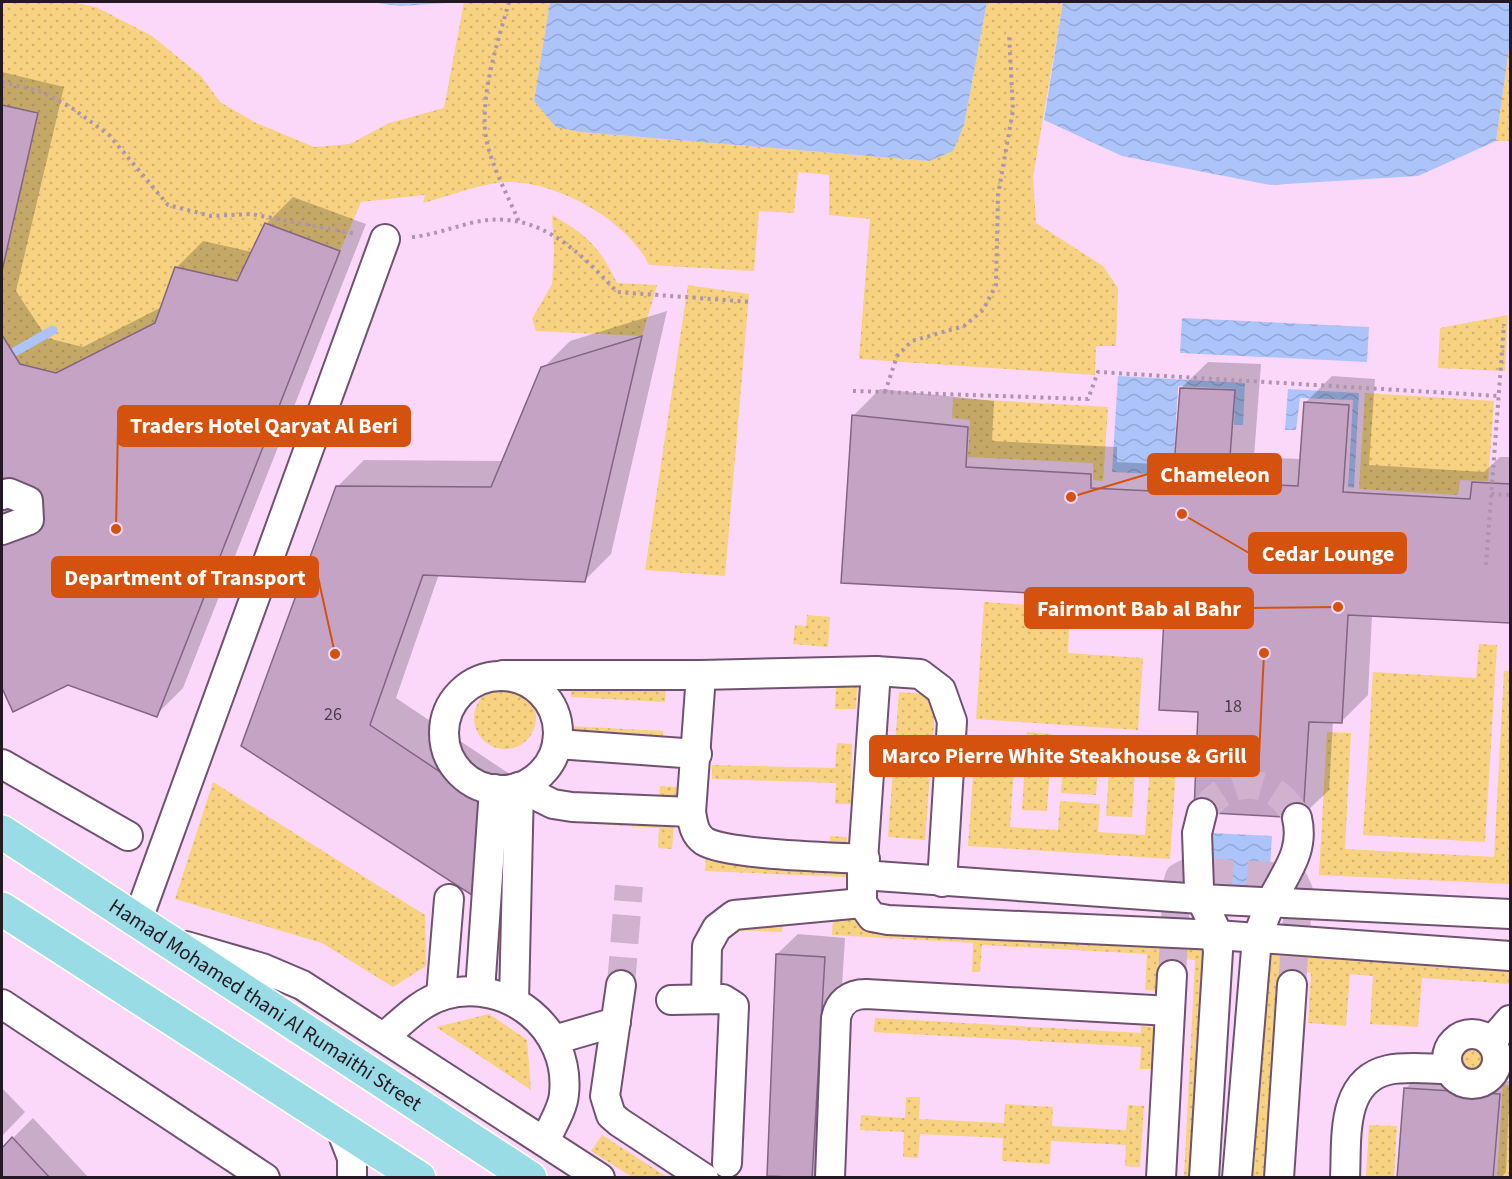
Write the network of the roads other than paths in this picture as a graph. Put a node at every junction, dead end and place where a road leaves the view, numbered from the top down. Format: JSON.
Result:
{"nodes":[{"id":1,"x":385,"y":239,"type":"road end"},
{"id":2,"x":2,"y":495,"type":"edge"},
{"id":3,"x":2,"y":530,"type":"edge"},
{"id":4,"x":876,"y":671,"type":"junction"},
{"id":5,"x":503,"y":675,"type":"junction"},
{"id":6,"x":700,"y":675,"type":"junction"},
{"id":7,"x":557,"y":744,"type":"junction"},
{"id":8,"x":697,"y":754,"type":"junction"},
{"id":9,"x":2,"y":764,"type":"edge"},
{"id":10,"x":507,"y":788,"type":"junction"},
{"id":11,"x":691,"y":812,"type":"junction"},
{"id":12,"x":1202,"y":813,"type":"tunnel mouth"},
{"id":13,"x":1297,"y":819,"type":"tunnel mouth"},
{"id":14,"x":2,"y":832,"type":"edge"},
{"id":15,"x":128,"y":836,"type":"dead end"},
{"id":16,"x":863,"y":867,"type":"junction"},
{"id":17,"x":942,"y":882,"type":"junction"},
{"id":18,"x":449,"y":899,"type":"dead end"},
{"id":19,"x":1201,"y":899,"type":"junction"},
{"id":20,"x":1271,"y":903,"type":"junction"},
{"id":21,"x":2,"y":909,"type":"edge"},
{"id":22,"x":867,"y":910,"type":"junction"},
{"id":23,"x":1510,"y":914,"type":"edge"},
{"id":24,"x":138,"y":919,"type":"junction"},
{"id":25,"x":1217,"y":935,"type":"junction"},
{"id":26,"x":1257,"y":938,"type":"junction"},
{"id":27,"x":168,"y":942,"type":"junction"},
{"id":28,"x":1510,"y":956,"type":"edge"},
{"id":29,"x":1172,"y":975,"type":"tunnel mouth"},
{"id":30,"x":621,"y":985,"type":"tunnel mouth"},
{"id":31,"x":1292,"y":985,"type":"tunnel mouth"},
{"id":32,"x":480,"y":991,"type":"junction"},
{"id":33,"x":441,"y":996,"type":"junction"},
{"id":34,"x":706,"y":999,"type":"junction"},
{"id":35,"x":671,"y":1000,"type":"dead end"},
{"id":36,"x":514,"y":1001,"type":"junction"},
{"id":37,"x":2,"y":1004,"type":"edge"},
{"id":38,"x":1170,"y":1011,"type":"junction"},
{"id":39,"x":1510,"y":1020,"type":"edge"},
{"id":40,"x":615,"y":1022,"type":"junction"},
{"id":41,"x":384,"y":1037,"type":"junction"},
{"id":42,"x":554,"y":1040,"type":"junction"},
{"id":43,"x":340,"y":1127,"type":"junction"},
{"id":44,"x":545,"y":1141,"type":"junction"},
{"id":45,"x":716,"y":1170,"type":"edge"},
{"id":46,"x":418,"y":1177,"type":"edge"},
{"id":47,"x":265,"y":1178,"type":"edge"},
{"id":48,"x":352,"y":1178,"type":"edge"},
{"id":49,"x":530,"y":1178,"type":"edge"},
{"id":50,"x":600,"y":1178,"type":"edge"},
{"id":51,"x":830,"y":1178,"type":"edge"},
{"id":52,"x":1161,"y":1178,"type":"edge"},
{"id":53,"x":1204,"y":1178,"type":"edge"},
{"id":54,"x":1237,"y":1178,"type":"edge"},
{"id":55,"x":1279,"y":1178,"type":"edge"},
{"id":56,"x":1345,"y":1178,"type":"edge"}],
"edges":[{"from":1,"to":24,"type":"lane"},
{"from":2,"to":3,"type":"lane"},
{"from":4,"to":6,"type":"lane"},
{"from":4,"to":16,"type":"lane"},
{"from":4,"to":17,"type":"lane"},
{"from":5,"to":6,"type":"lane"},
{"from":5,"to":7,"type":"lane"},
{"from":5,"to":10,"type":"lane"},
{"from":6,"to":8,"type":"lane"},
{"from":7,"to":8,"type":"lane"},
{"from":7,"to":10,"type":"lane"},
{"from":8,"to":11,"type":"lane"},
{"from":9,"to":15,"type":"lane"},
{"from":10,"to":11,"type":"lane"},
{"from":10,"to":32,"type":"lane"},
{"from":10,"to":36,"type":"lane"},
{"from":11,"to":16,"type":"lane"},
{"from":12,"to":19,"type":"lane"},
{"from":13,"to":20,"type":"lane"},
{"from":14,"to":24,"type":"main road","name":"Hamad Mohamed thani Al Rumaithi Street"},
{"from":16,"to":17,"type":"lane"},
{"from":16,"to":22,"type":"lane"},
{"from":17,"to":19,"type":"lane"},
{"from":18,"to":33,"type":"lane"},
{"from":19,"to":20,"type":"lane"},
{"from":19,"to":25,"type":"lane"},
{"from":20,"to":23,"type":"lane"},
{"from":20,"to":26,"type":"lane"},
{"from":21,"to":43,"type":"main road"},
{"from":22,"to":25,"type":"lane"},
{"from":22,"to":34,"type":"lane"},
{"from":24,"to":27,"type":"main road","name":"Hamad Mohamed thani Al Rumaithi Street"},
{"from":25,"to":26,"type":"lane"},
{"from":25,"to":53,"type":"lane"},
{"from":26,"to":28,"type":"lane"},
{"from":26,"to":54,"type":"lane"},
{"from":27,"to":41,"type":"lane"},
{"from":27,"to":49,"type":"main road","name":"Hamad Mohamed thani Al Rumaithi Street"},
{"from":29,"to":38,"type":"lane"},
{"from":30,"to":40,"type":"lane"},
{"from":31,"to":55,"type":"lane"},
{"from":32,"to":33,"type":"lane"},
{"from":32,"to":36,"type":"lane"},
{"from":33,"to":41,"type":"lane"},
{"from":34,"to":35,"type":"lane"},
{"from":34,"to":45,"type":"lane"},
{"from":36,"to":42,"type":"lane"},
{"from":37,"to":47,"type":"lane"},
{"from":38,"to":51,"type":"lane"},
{"from":38,"to":52,"type":"lane"},
{"from":39,"to":56,"type":"lane"},
{"from":40,"to":42,"type":"lane"},
{"from":40,"to":45,"type":"lane"},
{"from":41,"to":44,"type":"lane"},
{"from":42,"to":44,"type":"lane"},
{"from":43,"to":46,"type":"main road"},
{"from":43,"to":48,"type":"lane"},
{"from":44,"to":50,"type":"lane"}]}
